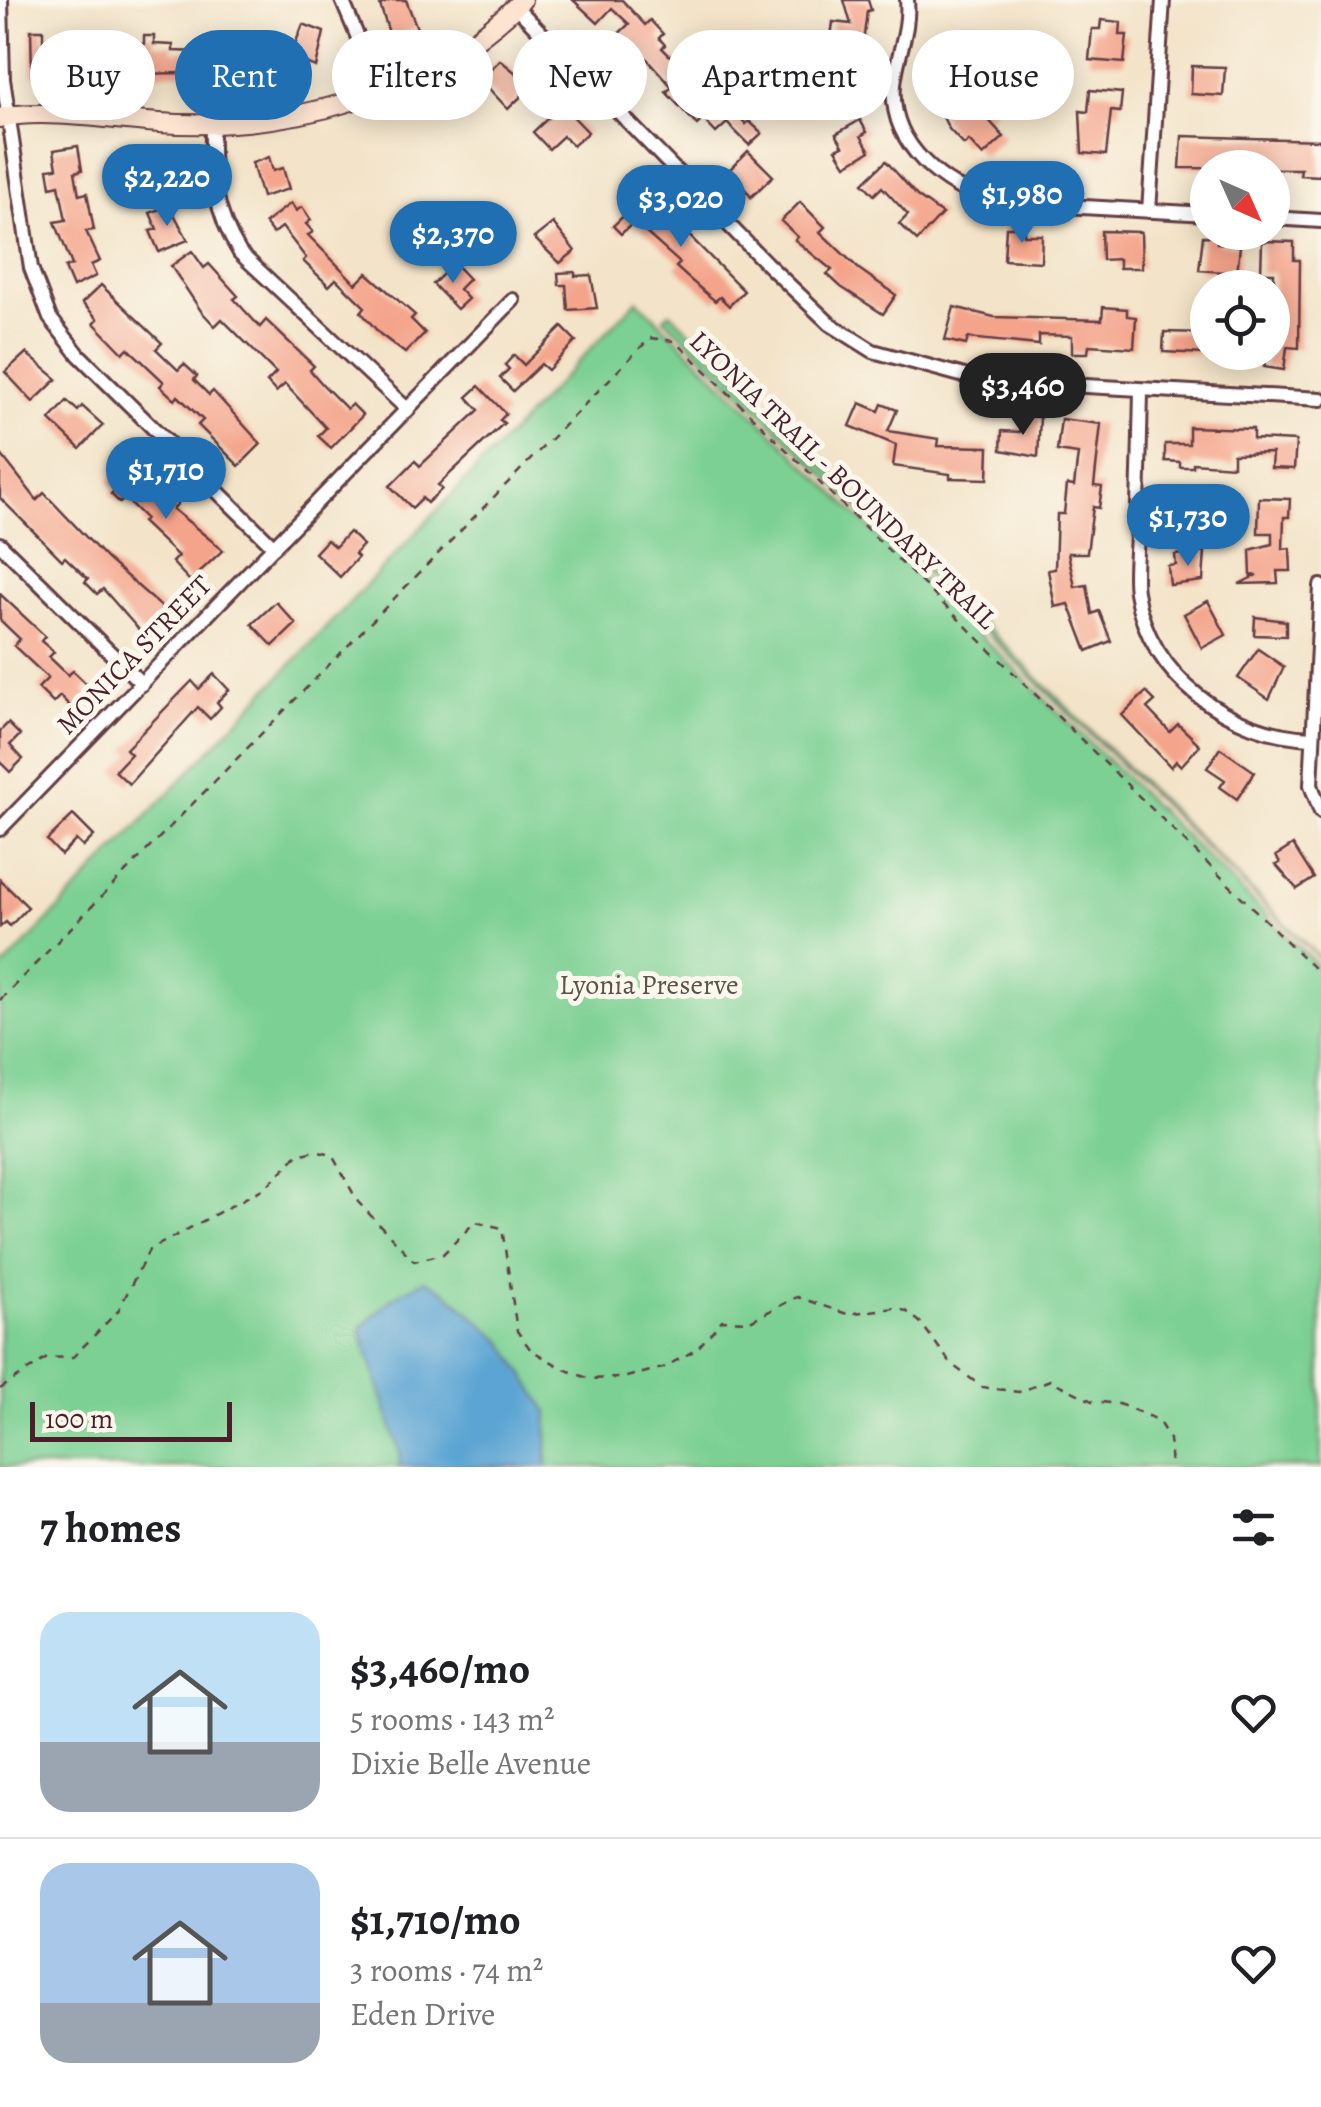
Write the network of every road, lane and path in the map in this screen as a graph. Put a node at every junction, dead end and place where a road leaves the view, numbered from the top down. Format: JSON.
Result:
{"nodes":[{"id":1,"x":2,"y":0,"type":"edge"},
{"id":2,"x":342,"y":0,"type":"edge"},
{"id":3,"x":907,"y":0,"type":"edge"},
{"id":4,"x":1163,"y":0,"type":"edge"},
{"id":5,"x":519,"y":3,"type":"edge"},
{"id":6,"x":355,"y":30,"type":"edge"},
{"id":7,"x":489,"y":30,"type":"edge"},
{"id":8,"x":332,"y":105,"type":"edge"},
{"id":9,"x":5,"y":117,"type":"edge"},
{"id":10,"x":212,"y":127,"type":"junction"},
{"id":11,"x":1149,"y":211,"type":"junction"},
{"id":12,"x":1190,"y":213,"type":"edge"},
{"id":13,"x":1290,"y":219,"type":"edge"},
{"id":14,"x":1321,"y":220,"type":"edge"},
{"id":15,"x":513,"y":300,"type":"dead end"},
{"id":16,"x":1142,"y":392,"type":"junction"},
{"id":17,"x":1321,"y":400,"type":"edge"},
{"id":18,"x":408,"y":410,"type":"junction"},
{"id":19,"x":0,"y":544,"type":"edge"},
{"id":20,"x":274,"y":548,"type":"junction"},
{"id":21,"x":1321,"y":586,"type":"edge"},
{"id":22,"x":142,"y":684,"type":"junction"},
{"id":23,"x":1312,"y":738,"type":"junction"},
{"id":24,"x":1321,"y":812,"type":"edge"},
{"id":25,"x":3,"y":819,"type":"edge"},
{"id":26,"x":1321,"y":975,"type":"edge"},
{"id":27,"x":0,"y":1000,"type":"edge"},
{"id":28,"x":0,"y":1389,"type":"edge"},
{"id":29,"x":1170,"y":1467,"type":"edge"}],
"edges":[{"from":1,"to":9,"type":"street"},
{"from":2,"to":6,"type":"street"},
{"from":3,"to":11,"type":"street"},
{"from":4,"to":11,"type":"street"},
{"from":5,"to":7,"type":"street"},
{"from":5,"to":16,"type":"street"},
{"from":8,"to":10,"type":"street"},
{"from":9,"to":10,"type":"street"},
{"from":9,"to":20,"type":"street"},
{"from":10,"to":18,"type":"street"},
{"from":11,"to":12,"type":"street"},
{"from":13,"to":14,"type":"street"},
{"from":15,"to":18,"type":"street","name":"MONICA STREET"},
{"from":16,"to":17,"type":"street"},
{"from":16,"to":23,"type":"street"},
{"from":18,"to":20,"type":"street","name":"MONICA STREET"},
{"from":19,"to":22,"type":"street"},
{"from":20,"to":22,"type":"street","name":"MONICA STREET"},
{"from":21,"to":23,"type":"street"},
{"from":22,"to":25,"type":"street","name":"MONICA STREET"},
{"from":23,"to":24,"type":"street"},
{"from":26,"to":27,"type":"path","name":"LYONIA TRAIL - BOUNDARY TRAIL"},
{"from":28,"to":29,"type":"path"}]}
